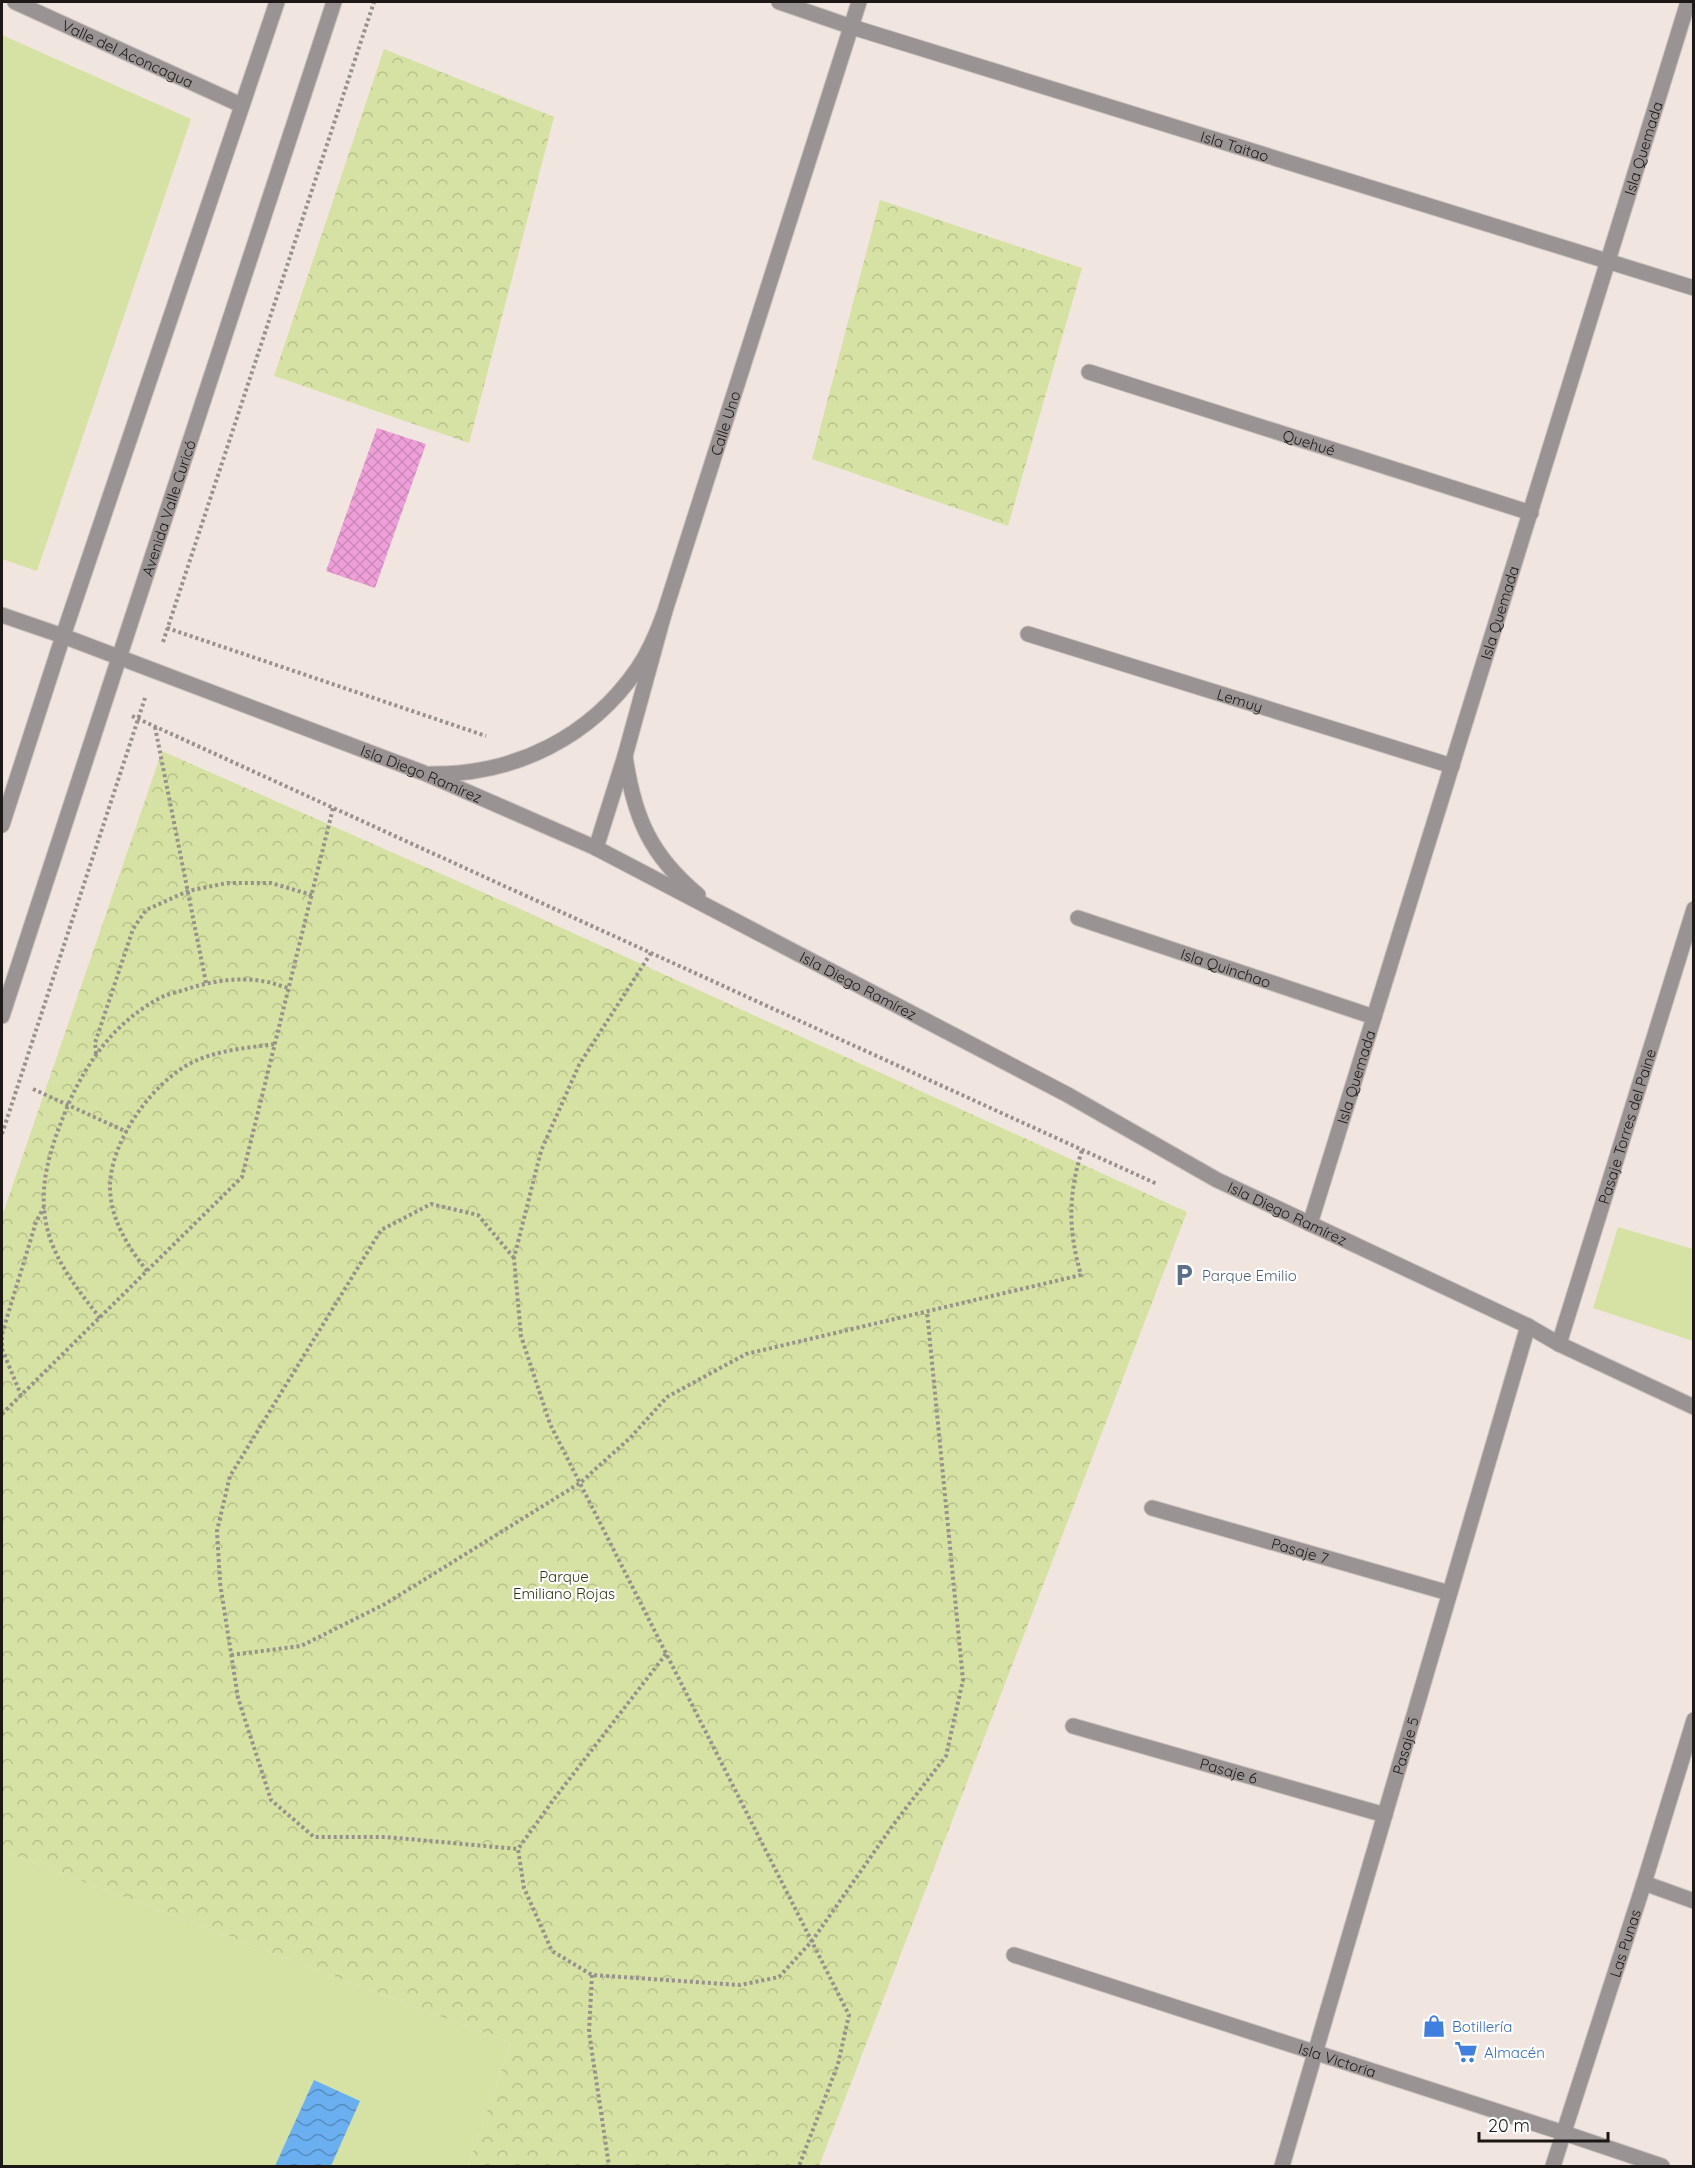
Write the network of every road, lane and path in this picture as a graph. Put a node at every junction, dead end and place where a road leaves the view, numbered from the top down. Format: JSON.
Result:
{"nodes":[{"id":1,"x":15,"y":2,"type":"edge"},
{"id":2,"x":277,"y":2,"type":"edge"},
{"id":3,"x":334,"y":2,"type":"edge"},
{"id":4,"x":374,"y":2,"type":"edge"},
{"id":5,"x":779,"y":2,"type":"edge"},
{"id":6,"x":860,"y":2,"type":"edge"},
{"id":7,"x":1689,"y":2,"type":"edge"},
{"id":8,"x":852,"y":27,"type":"junction"},
{"id":9,"x":241,"y":105,"type":"junction"},
{"id":10,"x":1608,"y":261,"type":"junction"},
{"id":11,"x":1694,"y":288,"type":"edge"},
{"id":12,"x":1089,"y":372,"type":"dead end"},
{"id":13,"x":1531,"y":513,"type":"junction"},
{"id":14,"x":664,"y":614,"type":"junction"},
{"id":15,"x":2,"y":615,"type":"edge"},
{"id":16,"x":167,"y":628,"type":"junction"},
{"id":17,"x":1028,"y":634,"type":"dead end"},
{"id":18,"x":63,"y":636,"type":"junction"},
{"id":19,"x":119,"y":658,"type":"junction"},
{"id":20,"x":154,"y":671,"type":"junction"},
{"id":21,"x":104,"y":703,"type":"junction"},
{"id":22,"x":138,"y":718,"type":"junction"},
{"id":23,"x":155,"y":727,"type":"junction"},
{"id":24,"x":538,"y":754,"type":"junction"},
{"id":25,"x":625,"y":756,"type":"junction"},
{"id":26,"x":1452,"y":766,"type":"junction"},
{"id":27,"x":424,"y":774,"type":"junction"},
{"id":28,"x":333,"y":808,"type":"junction"},
{"id":29,"x":2,"y":825,"type":"edge"},
{"id":30,"x":596,"y":848,"type":"junction"},
{"id":31,"x":188,"y":891,"type":"junction"},
{"id":32,"x":312,"y":895,"type":"junction"},
{"id":33,"x":1694,"y":909,"type":"edge"},
{"id":34,"x":718,"y":912,"type":"junction"},
{"id":35,"x":1078,"y":918,"type":"dead end"},
{"id":36,"x":651,"y":953,"type":"junction"},
{"id":37,"x":206,"y":983,"type":"junction"},
{"id":38,"x":289,"y":988,"type":"junction"},
{"id":39,"x":2,"y":1016,"type":"edge"},
{"id":40,"x":1374,"y":1017,"type":"junction"},
{"id":41,"x":275,"y":1044,"type":"junction"},
{"id":42,"x":96,"y":1054,"type":"junction"},
{"id":43,"x":33,"y":1089,"type":"dead end"},
{"id":44,"x":68,"y":1105,"type":"junction"},
{"id":45,"x":127,"y":1132,"type":"junction"},
{"id":46,"x":2,"y":1134,"type":"edge"},
{"id":47,"x":1082,"y":1150,"type":"junction"},
{"id":48,"x":1158,"y":1184,"type":"dead end"},
{"id":49,"x":45,"y":1206,"type":"junction"},
{"id":50,"x":1310,"y":1224,"type":"junction"},
{"id":51,"x":514,"y":1258,"type":"junction"},
{"id":52,"x":147,"y":1271,"type":"junction"},
{"id":53,"x":927,"y":1311,"type":"junction"},
{"id":54,"x":100,"y":1318,"type":"junction"},
{"id":55,"x":1528,"y":1326,"type":"junction"},
{"id":56,"x":2,"y":1335,"type":"edge"},
{"id":57,"x":1559,"y":1344,"type":"junction"},
{"id":58,"x":21,"y":1395,"type":"junction"},
{"id":59,"x":1694,"y":1407,"type":"edge"},
{"id":60,"x":2,"y":1414,"type":"edge"},
{"id":61,"x":580,"y":1483,"type":"junction"},
{"id":62,"x":1152,"y":1508,"type":"dead end"},
{"id":63,"x":1449,"y":1593,"type":"junction"},
{"id":64,"x":666,"y":1654,"type":"junction"},
{"id":65,"x":231,"y":1655,"type":"junction"},
{"id":66,"x":1694,"y":1720,"type":"edge"},
{"id":67,"x":1073,"y":1726,"type":"dead end"},
{"id":68,"x":1385,"y":1815,"type":"junction"},
{"id":69,"x":518,"y":1850,"type":"junction"},
{"id":70,"x":1644,"y":1883,"type":"junction"},
{"id":71,"x":1694,"y":1901,"type":"edge"},
{"id":72,"x":812,"y":1941,"type":"junction"},
{"id":73,"x":1014,"y":1955,"type":"dead end"},
{"id":74,"x":592,"y":1975,"type":"junction"},
{"id":75,"x":1315,"y":2053,"type":"junction"},
{"id":76,"x":1564,"y":2133,"type":"junction"},
{"id":77,"x":609,"y":2166,"type":"edge"},
{"id":78,"x":799,"y":2166,"type":"edge"},
{"id":79,"x":1282,"y":2166,"type":"edge"},
{"id":80,"x":1553,"y":2166,"type":"edge"},
{"id":81,"x":1662,"y":2166,"type":"edge"}],
"edges":[{"from":1,"to":9,"type":"street","name":"Valle del Aconcagua"},
{"from":2,"to":9,"type":"street"},
{"from":3,"to":19,"type":"street","name":"Avenida Valle Curicó"},
{"from":4,"to":16,"type":"path"},
{"from":5,"to":8,"type":"street","name":"Isla Taitao"},
{"from":6,"to":8,"type":"street","name":"Calle Uno"},
{"from":7,"to":10,"type":"street","name":"Isla Quemada"},
{"from":8,"to":10,"type":"street","name":"Isla Taitao"},
{"from":8,"to":14,"type":"street","name":"Calle Uno"},
{"from":9,"to":18,"type":"street"},
{"from":10,"to":11,"type":"street","name":"Isla Taitao"},
{"from":10,"to":13,"type":"street","name":"Isla Quemada"},
{"from":12,"to":13,"type":"street","name":"Quehué"},
{"from":13,"to":26,"type":"street","name":"Isla Quemada"},
{"from":14,"to":24,"type":"street"},
{"from":14,"to":25,"type":"street","name":"Calle Uno"},
{"from":15,"to":18,"type":"street","name":"Isla Diego Ramírez"},
{"from":16,"to":20,"type":"path"},
{"from":16,"to":24,"type":"path"},
{"from":17,"to":26,"type":"street","name":"Lemuy"},
{"from":18,"to":19,"type":"street","name":"Isla Diego Ramírez"},
{"from":18,"to":29,"type":"street"},
{"from":19,"to":20,"type":"street","name":"Isla Diego Ramírez"},
{"from":19,"to":21,"type":"street","name":"Avenida Valle Curicó"},
{"from":20,"to":22,"type":"path"},
{"from":20,"to":27,"type":"street","name":"Isla Diego Ramírez"},
{"from":21,"to":22,"type":"path"},
{"from":21,"to":39,"type":"street","name":"Avenida Valle Curicó"},
{"from":22,"to":23,"type":"path"},
{"from":22,"to":46,"type":"path"},
{"from":23,"to":28,"type":"path"},
{"from":23,"to":31,"type":"path"},
{"from":24,"to":27,"type":"street"},
{"from":25,"to":30,"type":"street","name":"Calle Uno"},
{"from":25,"to":34,"type":"street"},
{"from":26,"to":40,"type":"street","name":"Isla Quemada"},
{"from":27,"to":30,"type":"street","name":"Isla Diego Ramírez"},
{"from":28,"to":32,"type":"path"},
{"from":28,"to":36,"type":"path"},
{"from":30,"to":34,"type":"street","name":"Isla Diego Ramírez"},
{"from":31,"to":32,"type":"path"},
{"from":31,"to":37,"type":"path"},
{"from":31,"to":42,"type":"path"},
{"from":32,"to":38,"type":"path"},
{"from":33,"to":57,"type":"street","name":"Pasaje Torres del Paine"},
{"from":34,"to":50,"type":"street","name":"Isla Diego Ramírez"},
{"from":35,"to":40,"type":"street","name":"Isla Quinchao"},
{"from":36,"to":47,"type":"path"},
{"from":36,"to":51,"type":"path"},
{"from":37,"to":38,"type":"path"},
{"from":37,"to":42,"type":"path"},
{"from":38,"to":41,"type":"path"},
{"from":40,"to":50,"type":"street","name":"Isla Quemada"},
{"from":41,"to":45,"type":"path"},
{"from":41,"to":52,"type":"path"},
{"from":42,"to":44,"type":"path"},
{"from":43,"to":44,"type":"path"},
{"from":44,"to":45,"type":"path"},
{"from":44,"to":49,"type":"path"},
{"from":45,"to":52,"type":"path"},
{"from":47,"to":48,"type":"path"},
{"from":47,"to":53,"type":"path"},
{"from":49,"to":54,"type":"path"},
{"from":49,"to":56,"type":"path"},
{"from":50,"to":55,"type":"street","name":"Isla Diego Ramírez"},
{"from":51,"to":61,"type":"path"},
{"from":51,"to":65,"type":"path"},
{"from":52,"to":54,"type":"path"},
{"from":53,"to":61,"type":"path"},
{"from":53,"to":72,"type":"path"},
{"from":54,"to":58,"type":"path"},
{"from":55,"to":57,"type":"street","name":"Isla Diego Ramírez"},
{"from":55,"to":63,"type":"street","name":"Pasaje 5"},
{"from":56,"to":58,"type":"path"},
{"from":57,"to":59,"type":"street","name":"Isla Diego Ramírez"},
{"from":58,"to":60,"type":"path"},
{"from":61,"to":64,"type":"path"},
{"from":61,"to":65,"type":"path"},
{"from":62,"to":63,"type":"street","name":"Pasaje 7"},
{"from":63,"to":68,"type":"street","name":"Pasaje 5"},
{"from":64,"to":69,"type":"path"},
{"from":64,"to":72,"type":"path"},
{"from":65,"to":69,"type":"path"},
{"from":66,"to":70,"type":"street","name":"Las Punas"},
{"from":67,"to":68,"type":"street","name":"Pasaje 6"},
{"from":68,"to":75,"type":"street","name":"Pasaje 5"},
{"from":69,"to":74,"type":"path"},
{"from":70,"to":71,"type":"street"},
{"from":70,"to":76,"type":"street","name":"Las Punas"},
{"from":72,"to":74,"type":"path"},
{"from":72,"to":78,"type":"path"},
{"from":73,"to":75,"type":"street","name":"Isla Victoria"},
{"from":74,"to":77,"type":"path"},
{"from":75,"to":76,"type":"street","name":"Isla Victoria"},
{"from":75,"to":79,"type":"street","name":"Pasaje 5"},
{"from":76,"to":80,"type":"street","name":"Las Punas"},
{"from":76,"to":81,"type":"street","name":"Isla Victoria"}]}
